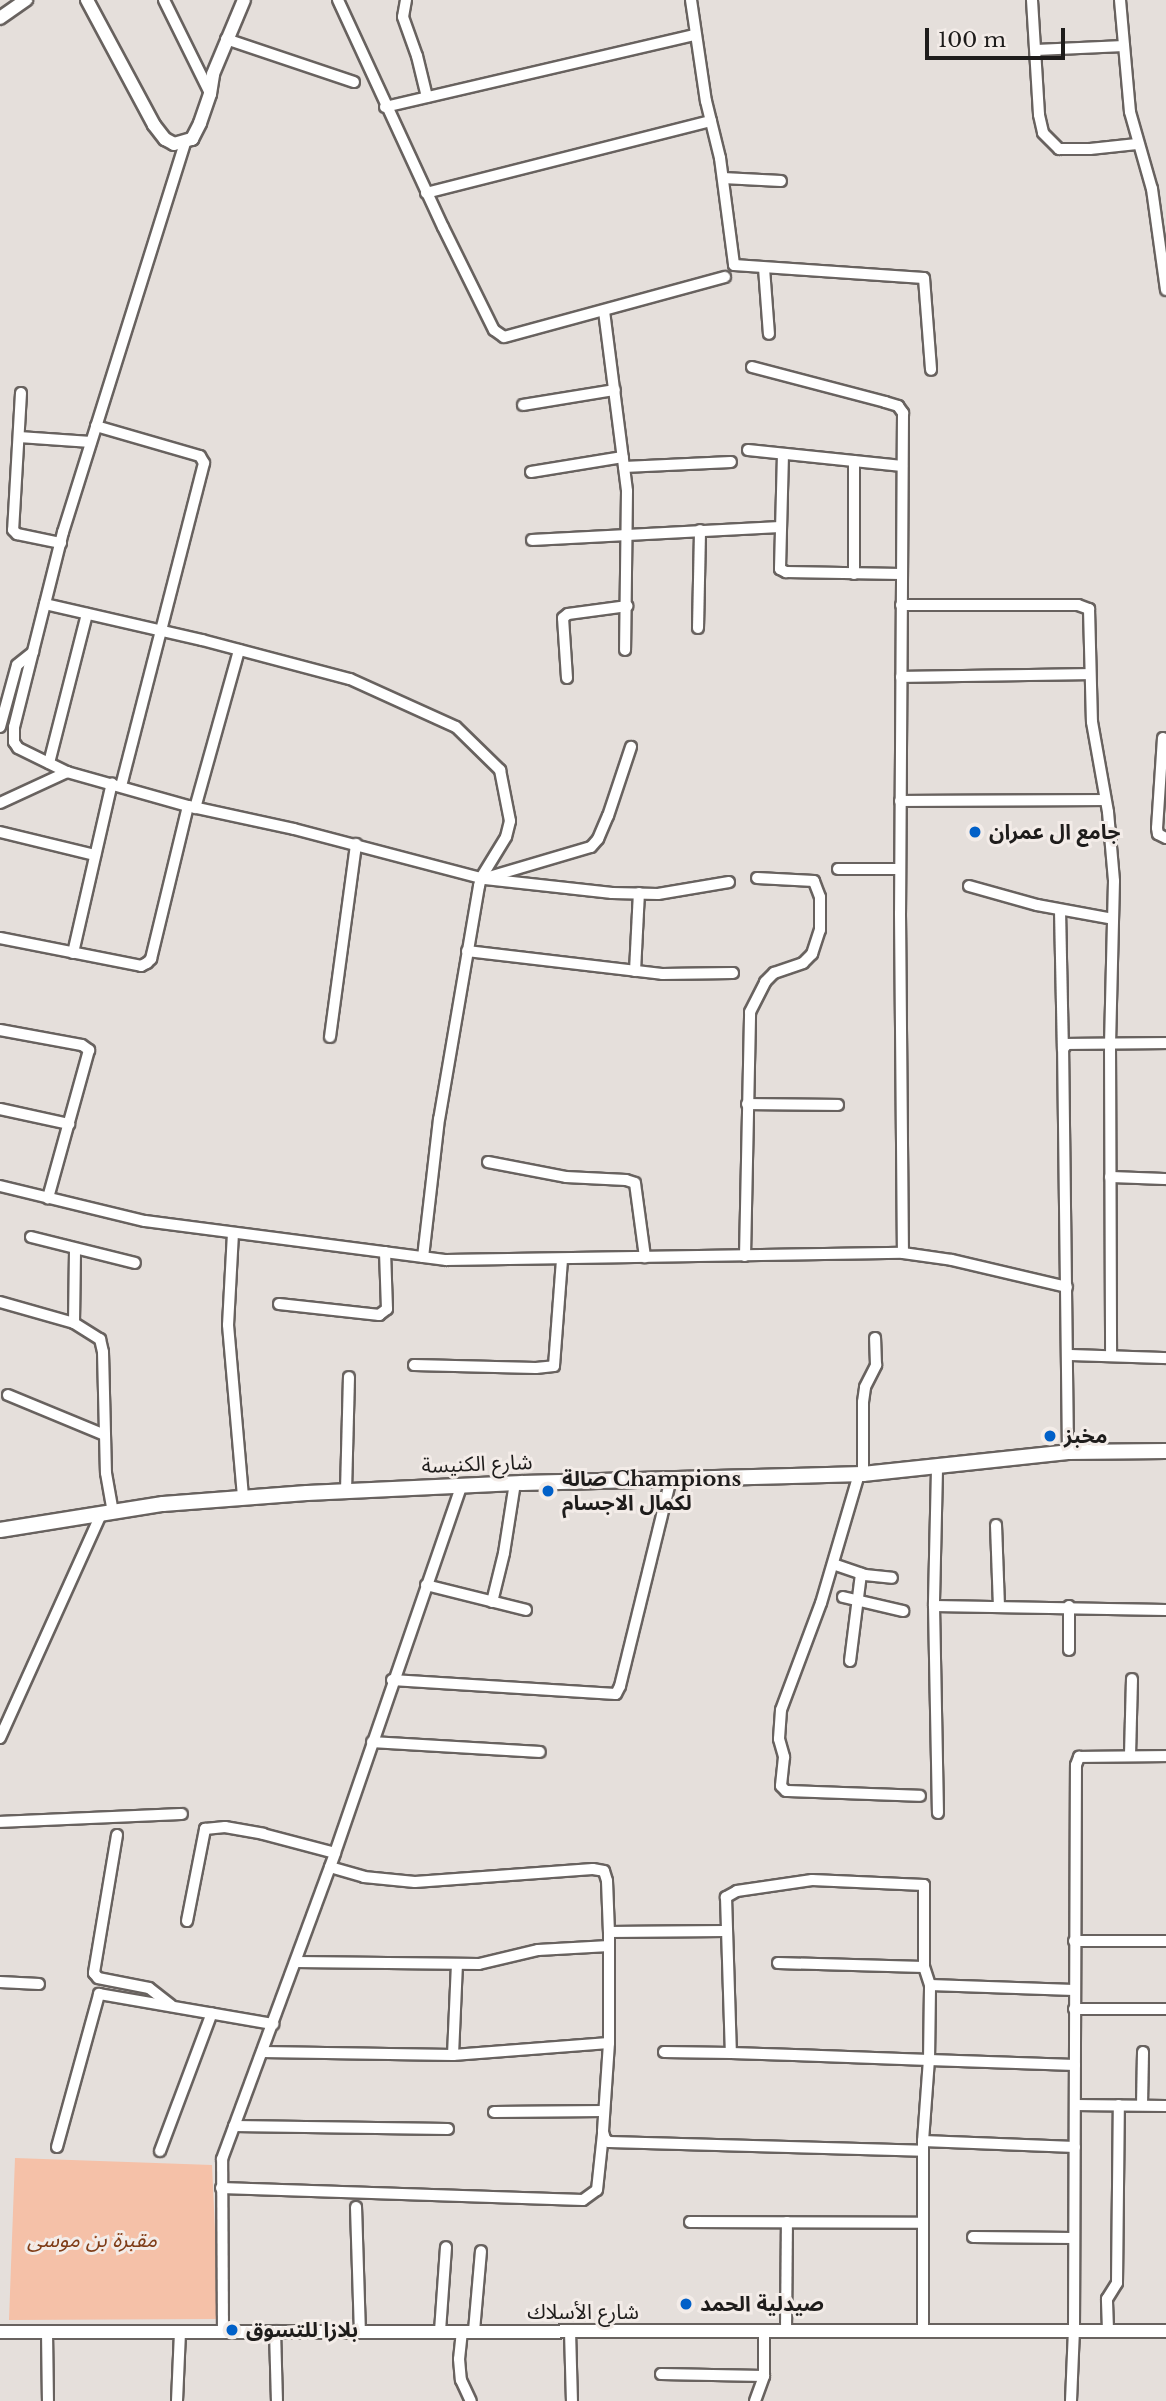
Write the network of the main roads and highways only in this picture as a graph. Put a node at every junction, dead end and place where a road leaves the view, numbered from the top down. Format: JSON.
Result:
{"nodes":[{"id":1,"x":1166,"y":1451,"type":"edge"},
{"id":2,"x":0,"y":1530,"type":"edge"}],
"edges":[{"from":1,"to":2,"type":"main road","name":"شارع الكنيسة"}]}
